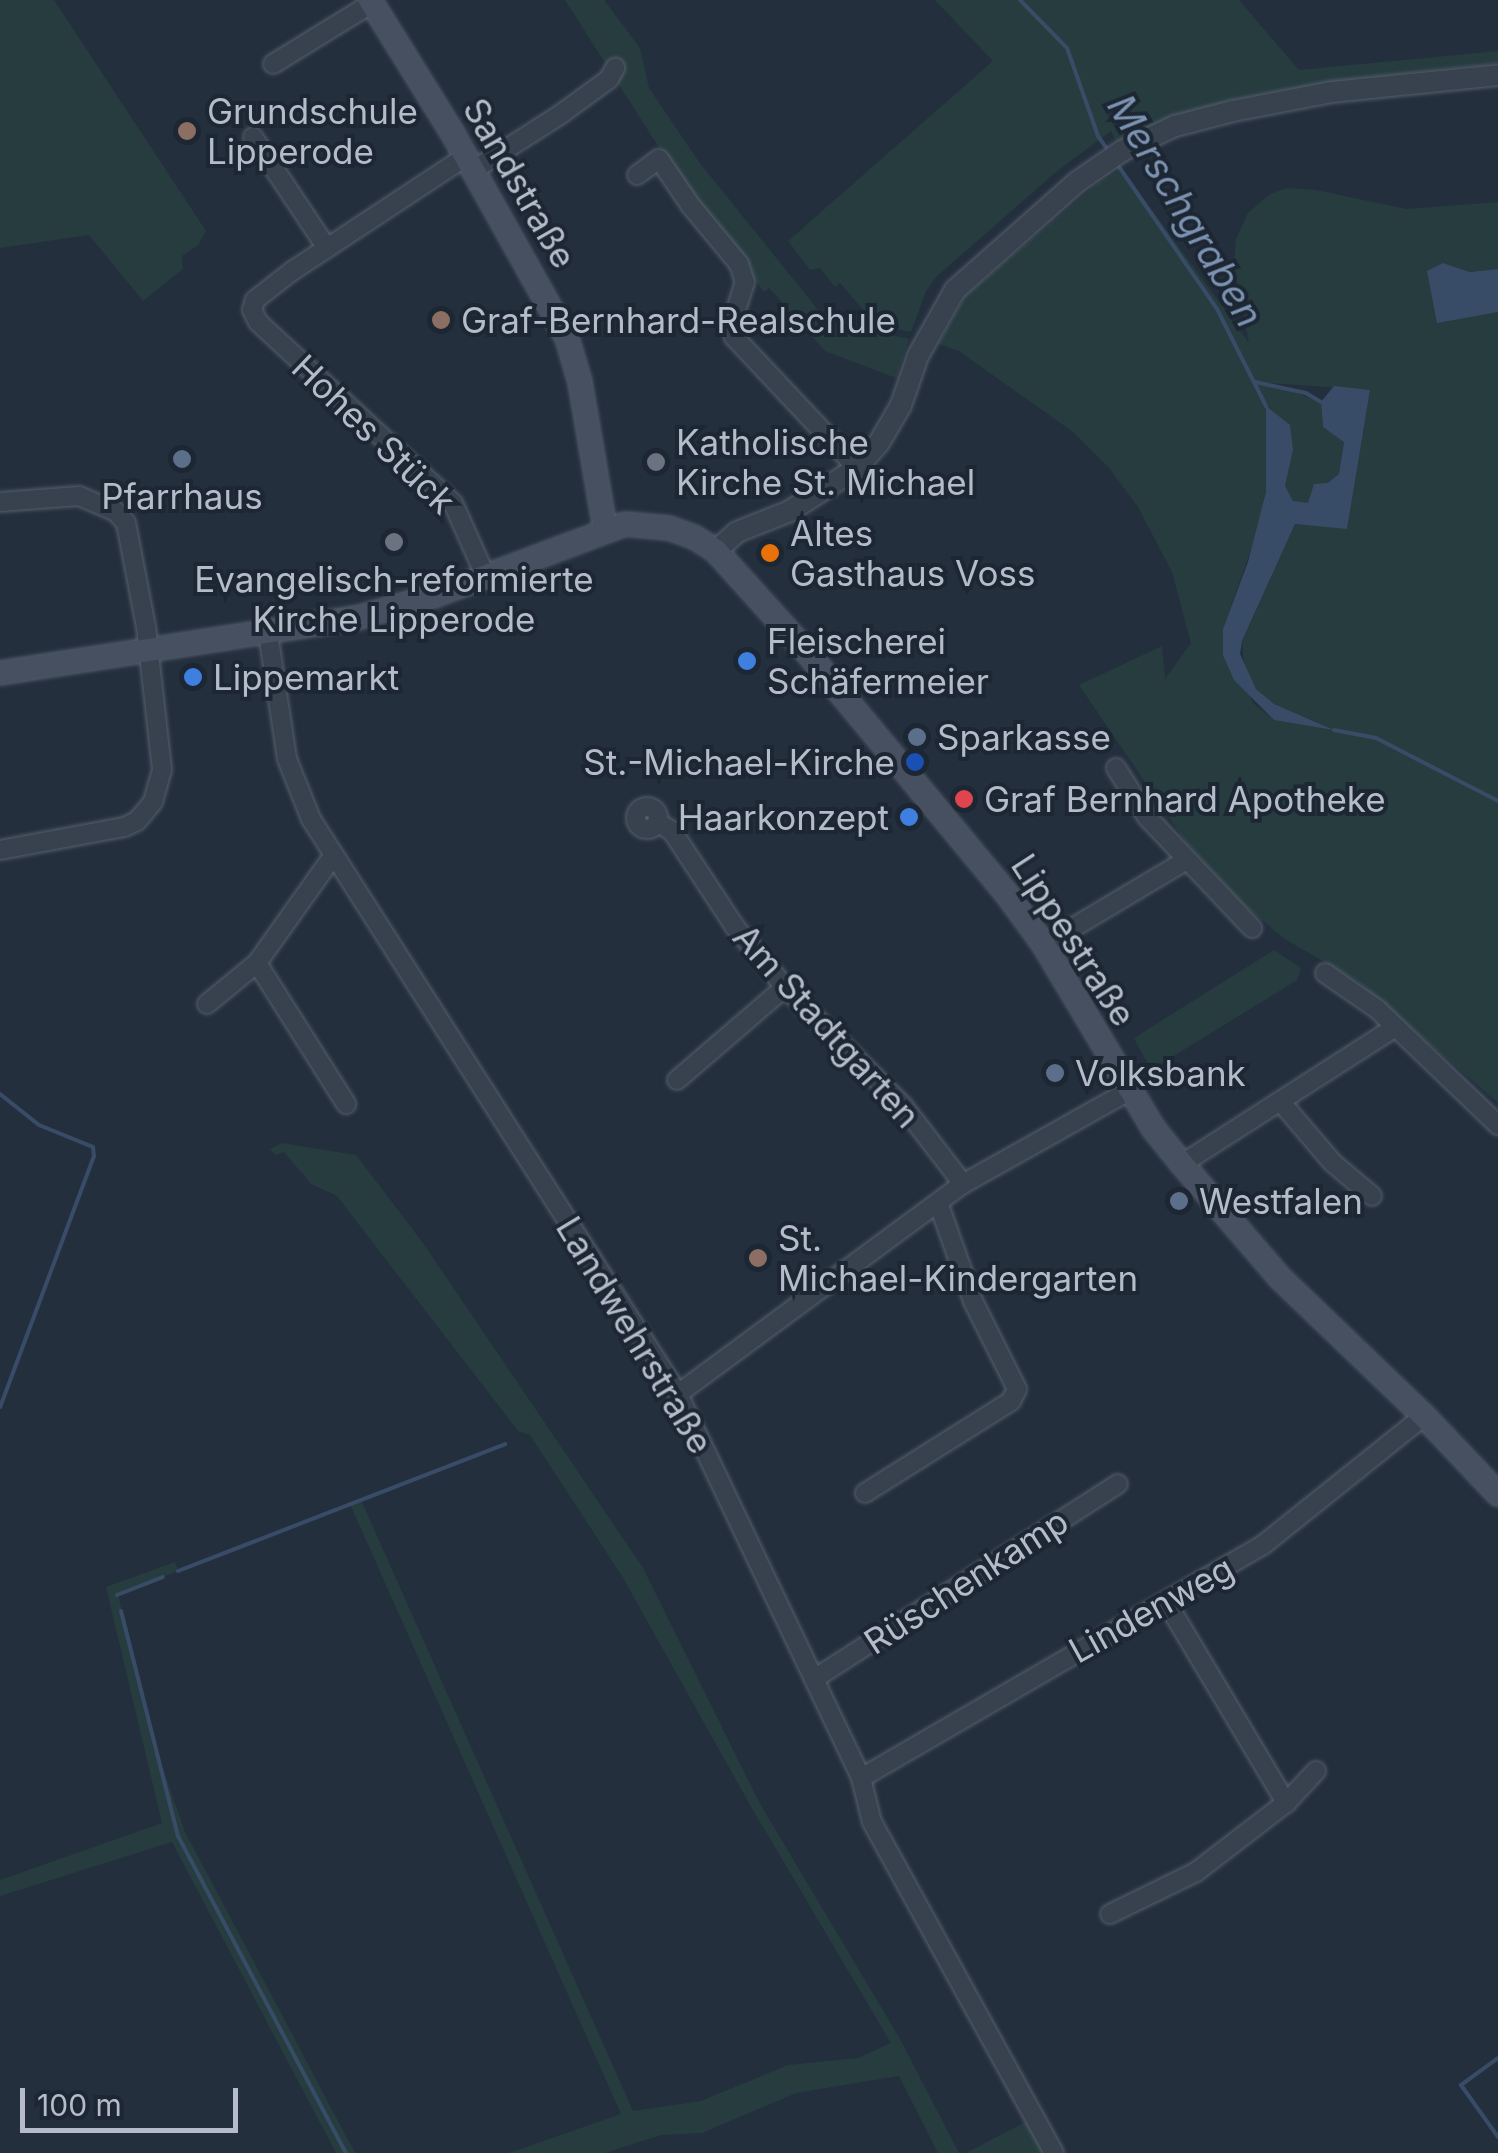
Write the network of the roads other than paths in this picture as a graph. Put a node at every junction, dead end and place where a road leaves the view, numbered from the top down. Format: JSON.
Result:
{"nodes":[{"id":1,"x":371,"y":1,"type":"edge"},
{"id":2,"x":273,"y":64,"type":"dead end"},
{"id":3,"x":615,"y":68,"type":"dead end"},
{"id":4,"x":1498,"y":75,"type":"edge"},
{"id":5,"x":253,"y":137,"type":"dead end"},
{"id":6,"x":468,"y":164,"type":"junction"},
{"id":7,"x":637,"y":175,"type":"dead end"},
{"id":8,"x":327,"y":248,"type":"junction"},
{"id":9,"x":857,"y":468,"type":"junction"},
{"id":10,"x":0,"y":502,"type":"edge"},
{"id":11,"x":606,"y":529,"type":"junction"},
{"id":12,"x":716,"y":551,"type":"junction"},
{"id":13,"x":486,"y":577,"type":"junction"},
{"id":14,"x":268,"y":633,"type":"junction"},
{"id":15,"x":148,"y":653,"type":"junction"},
{"id":16,"x":0,"y":673,"type":"edge"},
{"id":17,"x":1116,"y":768,"type":"dead end"},
{"id":18,"x":657,"y":822,"type":"dead end"},
{"id":19,"x":0,"y":850,"type":"edge"},
{"id":20,"x":333,"y":856,"type":"junction"},
{"id":21,"x":1185,"y":861,"type":"junction"},
{"id":22,"x":1252,"y":928,"type":"dead end"},
{"id":23,"x":1044,"y":945,"type":"junction"},
{"id":24,"x":257,"y":962,"type":"junction"},
{"id":25,"x":1325,"y":973,"type":"dead end"},
{"id":26,"x":784,"y":987,"type":"junction"},
{"id":27,"x":207,"y":1004,"type":"dead end"},
{"id":28,"x":1395,"y":1027,"type":"junction"},
{"id":29,"x":677,"y":1080,"type":"dead end"},
{"id":30,"x":1129,"y":1091,"type":"junction"},
{"id":31,"x":1280,"y":1100,"type":"junction"},
{"id":32,"x":346,"y":1104,"type":"dead end"},
{"id":33,"x":1498,"y":1126,"type":"edge"},
{"id":34,"x":1182,"y":1164,"type":"junction"},
{"id":35,"x":962,"y":1184,"type":"junction"},
{"id":36,"x":1372,"y":1196,"type":"dead end"},
{"id":37,"x":940,"y":1205,"type":"junction"},
{"id":38,"x":678,"y":1394,"type":"junction"},
{"id":39,"x":1424,"y":1416,"type":"junction"},
{"id":40,"x":1118,"y":1484,"type":"dead end"},
{"id":41,"x":865,"y":1493,"type":"dead end"},
{"id":42,"x":1498,"y":1494,"type":"edge"},
{"id":43,"x":1167,"y":1603,"type":"junction"},
{"id":44,"x":814,"y":1679,"type":"junction"},
{"id":45,"x":1316,"y":1771,"type":"dead end"},
{"id":46,"x":861,"y":1778,"type":"junction"},
{"id":47,"x":1286,"y":1803,"type":"junction"},
{"id":48,"x":1110,"y":1914,"type":"dead end"},
{"id":49,"x":1054,"y":2153,"type":"edge"}],
"edges":[{"from":1,"to":2,"type":"street"},
{"from":1,"to":6,"type":"main road","name":"Sandstraße"},
{"from":3,"to":6,"type":"street"},
{"from":4,"to":9,"type":"street"},
{"from":5,"to":8,"type":"street"},
{"from":6,"to":8,"type":"street"},
{"from":6,"to":11,"type":"main road","name":"Sandstraße"},
{"from":7,"to":9,"type":"street"},
{"from":8,"to":13,"type":"street","name":"Hohes Stück"},
{"from":9,"to":12,"type":"street"},
{"from":10,"to":15,"type":"street"},
{"from":11,"to":12,"type":"main road"},
{"from":11,"to":13,"type":"main road"},
{"from":12,"to":23,"type":"main road","name":"Lippestraße"},
{"from":13,"to":14,"type":"main road"},
{"from":14,"to":15,"type":"main road"},
{"from":14,"to":20,"type":"street","name":"Landwehrstraße"},
{"from":15,"to":16,"type":"main road"},
{"from":15,"to":19,"type":"street"},
{"from":17,"to":21,"type":"street"},
{"from":18,"to":26,"type":"street","name":"Am Stadtgarten"},
{"from":20,"to":24,"type":"street"},
{"from":20,"to":38,"type":"street","name":"Landwehrstraße"},
{"from":21,"to":22,"type":"street"},
{"from":21,"to":23,"type":"street"},
{"from":23,"to":30,"type":"main road","name":"Lippestraße"},
{"from":24,"to":27,"type":"street"},
{"from":24,"to":32,"type":"street"},
{"from":25,"to":28,"type":"street"},
{"from":26,"to":29,"type":"street"},
{"from":26,"to":35,"type":"street","name":"Am Stadtgarten"},
{"from":28,"to":31,"type":"street"},
{"from":28,"to":33,"type":"street"},
{"from":30,"to":34,"type":"main road","name":"Lippestraße"},
{"from":30,"to":35,"type":"street"},
{"from":31,"to":34,"type":"street"},
{"from":31,"to":36,"type":"street"},
{"from":34,"to":39,"type":"main road","name":"Lippestraße"},
{"from":35,"to":37,"type":"street"},
{"from":37,"to":38,"type":"street"},
{"from":37,"to":41,"type":"street"},
{"from":38,"to":44,"type":"street","name":"Landwehrstraße"},
{"from":39,"to":42,"type":"main road","name":"Lippestraße"},
{"from":39,"to":43,"type":"street","name":"Lindenweg"},
{"from":40,"to":44,"type":"street","name":"Rüschenkamp"},
{"from":43,"to":46,"type":"street","name":"Lindenweg"},
{"from":43,"to":47,"type":"street"},
{"from":44,"to":46,"type":"street","name":"Landwehrstraße"},
{"from":45,"to":47,"type":"street"},
{"from":46,"to":49,"type":"street","name":"Landwehrstraße"},
{"from":47,"to":48,"type":"street"}]}
